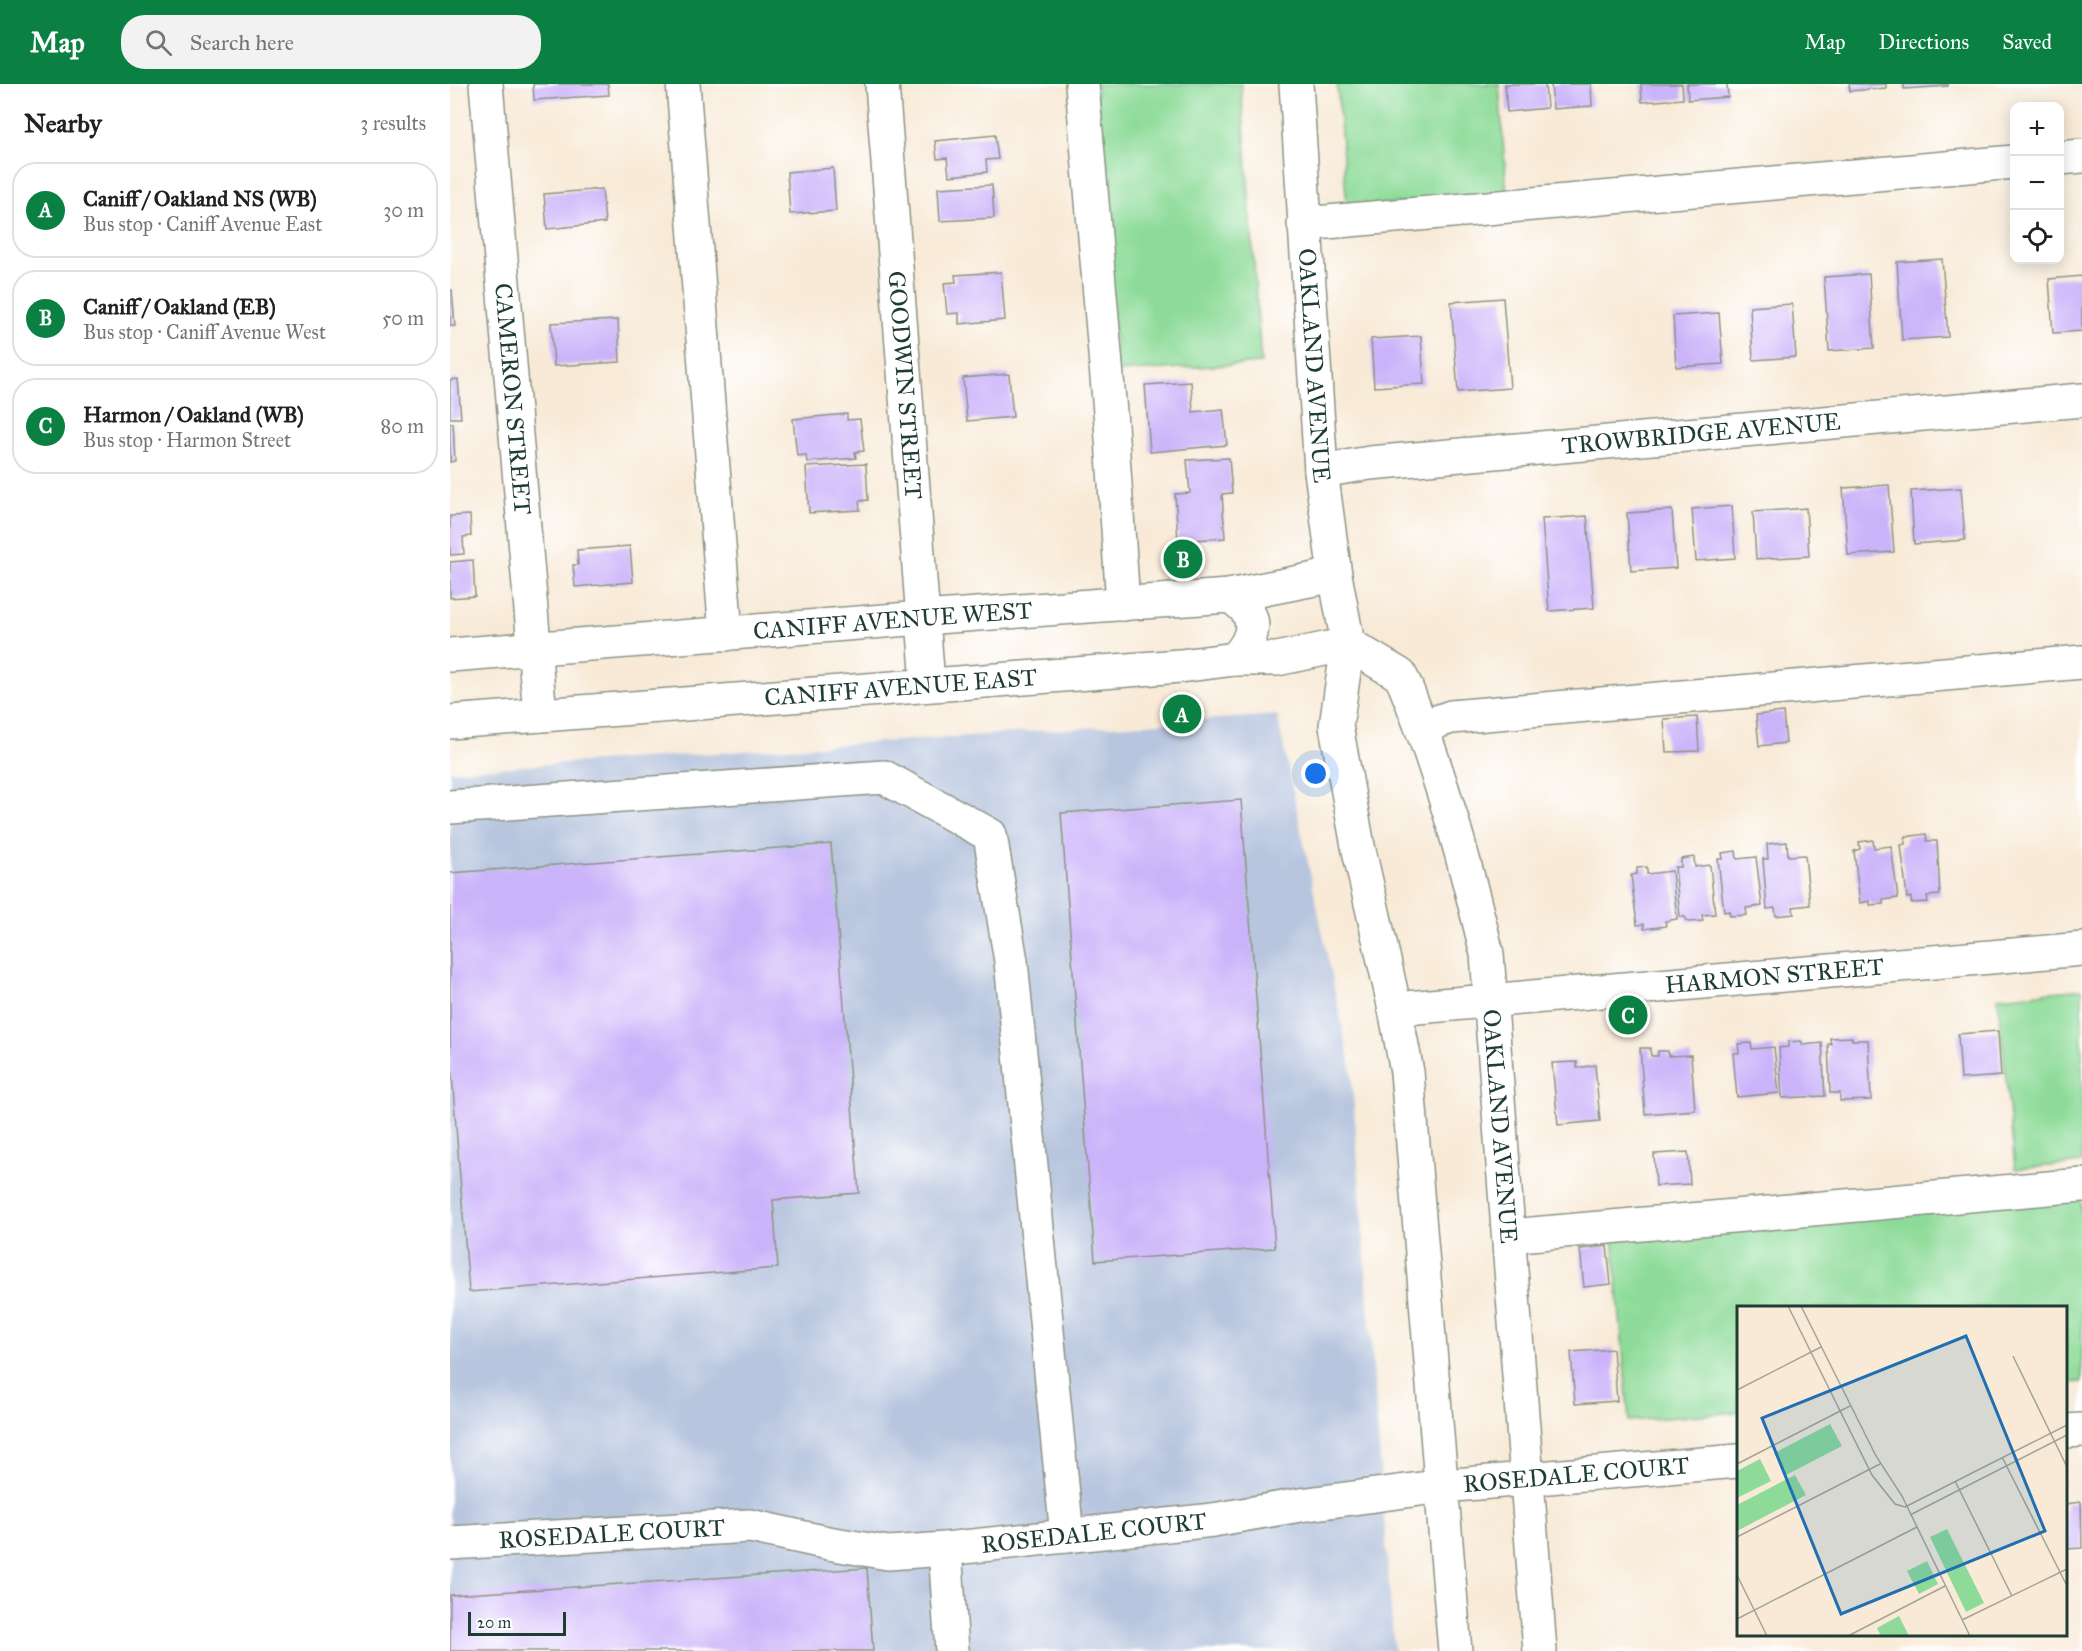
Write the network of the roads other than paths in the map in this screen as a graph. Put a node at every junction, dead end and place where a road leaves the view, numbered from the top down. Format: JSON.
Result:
{"nodes":[{"id":1,"x":486,"y":84,"type":"edge"},
{"id":2,"x":683,"y":84,"type":"edge"},
{"id":3,"x":882,"y":84,"type":"edge"},
{"id":4,"x":1082,"y":84,"type":"edge"},
{"id":5,"x":1296,"y":84,"type":"edge"},
{"id":6,"x":2082,"y":156,"type":"edge"},
{"id":7,"x":2064,"y":158,"type":"edge"},
{"id":8,"x":2010,"y":162,"type":"edge"},
{"id":9,"x":1304,"y":224,"type":"junction"},
{"id":10,"x":2082,"y":400,"type":"edge"},
{"id":11,"x":1321,"y":471,"type":"junction"},
{"id":12,"x":1335,"y":575,"type":"junction"},
{"id":13,"x":1229,"y":596,"type":"junction"},
{"id":14,"x":1123,"y":604,"type":"junction"},
{"id":15,"x":922,"y":618,"type":"junction"},
{"id":16,"x":726,"y":634,"type":"junction"},
{"id":17,"x":1348,"y":644,"type":"junction"},
{"id":18,"x":535,"y":649,"type":"junction"},
{"id":19,"x":450,"y":655,"type":"edge"},
{"id":20,"x":1235,"y":659,"type":"junction"},
{"id":21,"x":2082,"y":662,"type":"edge"},
{"id":22,"x":928,"y":684,"type":"junction"},
{"id":23,"x":540,"y":715,"type":"junction"},
{"id":24,"x":450,"y":722,"type":"edge"},
{"id":25,"x":1422,"y":727,"type":"junction"},
{"id":26,"x":450,"y":807,"type":"edge"},
{"id":27,"x":2082,"y":949,"type":"edge"},
{"id":28,"x":1491,"y":1001,"type":"junction"},
{"id":29,"x":1395,"y":1009,"type":"junction"},
{"id":30,"x":2082,"y":1185,"type":"edge"},
{"id":31,"x":1509,"y":1236,"type":"junction"},
{"id":32,"x":2082,"y":1430,"type":"edge"},
{"id":33,"x":2067,"y":1431,"type":"edge"},
{"id":34,"x":1737,"y":1461,"type":"edge"},
{"id":35,"x":1527,"y":1479,"type":"junction"},
{"id":36,"x":1443,"y":1486,"type":"junction"},
{"id":37,"x":1067,"y":1536,"type":"junction"},
{"id":38,"x":450,"y":1543,"type":"edge"},
{"id":39,"x":945,"y":1549,"type":"junction"},
{"id":40,"x":952,"y":1651,"type":"edge"},
{"id":41,"x":1455,"y":1651,"type":"edge"},
{"id":42,"x":1540,"y":1651,"type":"edge"}],
"edges":[{"from":1,"to":18,"type":"street","name":"CAMERON STREET"},
{"from":2,"to":16,"type":"street"},
{"from":3,"to":15,"type":"street","name":"GOODWIN STREET"},
{"from":4,"to":14,"type":"street"},
{"from":5,"to":9,"type":"street","name":"OAKLAND AVENUE"},
{"from":6,"to":7,"type":"street"},
{"from":8,"to":9,"type":"street"},
{"from":9,"to":11,"type":"street","name":"OAKLAND AVENUE"},
{"from":10,"to":11,"type":"street","name":"TROWBRIDGE AVENUE"},
{"from":11,"to":12,"type":"street","name":"OAKLAND AVENUE"},
{"from":12,"to":13,"type":"street","name":"CANIFF AVENUE WEST"},
{"from":12,"to":17,"type":"street","name":"OAKLAND AVENUE"},
{"from":13,"to":14,"type":"street","name":"CANIFF AVENUE WEST"},
{"from":13,"to":20,"type":"street"},
{"from":14,"to":15,"type":"street","name":"CANIFF AVENUE WEST"},
{"from":15,"to":16,"type":"street","name":"CANIFF AVENUE WEST"},
{"from":15,"to":22,"type":"street","name":"GOODWIN STREET"},
{"from":16,"to":18,"type":"street","name":"CANIFF AVENUE WEST"},
{"from":17,"to":20,"type":"street","name":"CANIFF AVENUE EAST"},
{"from":17,"to":25,"type":"street","name":"OAKLAND AVENUE"},
{"from":17,"to":29,"type":"street","name":"OAKLAND AVENUE"},
{"from":18,"to":19,"type":"street","name":"CANIFF AVENUE WEST"},
{"from":18,"to":23,"type":"street","name":"CAMERON STREET"},
{"from":20,"to":22,"type":"street","name":"CANIFF AVENUE EAST"},
{"from":21,"to":25,"type":"street"},
{"from":22,"to":23,"type":"street","name":"CANIFF AVENUE EAST"},
{"from":23,"to":24,"type":"street","name":"CANIFF AVENUE EAST"},
{"from":25,"to":28,"type":"street","name":"OAKLAND AVENUE"},
{"from":26,"to":37,"type":"street"},
{"from":27,"to":28,"type":"street","name":"HARMON STREET"},
{"from":28,"to":29,"type":"street","name":"HARMON STREET"},
{"from":28,"to":31,"type":"street","name":"OAKLAND AVENUE"},
{"from":29,"to":36,"type":"street","name":"OAKLAND AVENUE"},
{"from":30,"to":31,"type":"street"},
{"from":31,"to":35,"type":"street","name":"OAKLAND AVENUE"},
{"from":32,"to":33,"type":"street"},
{"from":34,"to":35,"type":"street","name":"ROSEDALE COURT"},
{"from":35,"to":36,"type":"street","name":"ROSEDALE COURT"},
{"from":35,"to":42,"type":"street","name":"OAKLAND AVENUE"},
{"from":36,"to":37,"type":"street","name":"ROSEDALE COURT"},
{"from":36,"to":41,"type":"street","name":"OAKLAND AVENUE"},
{"from":37,"to":39,"type":"street","name":"ROSEDALE COURT"},
{"from":38,"to":39,"type":"street","name":"ROSEDALE COURT"},
{"from":39,"to":40,"type":"street"}]}
